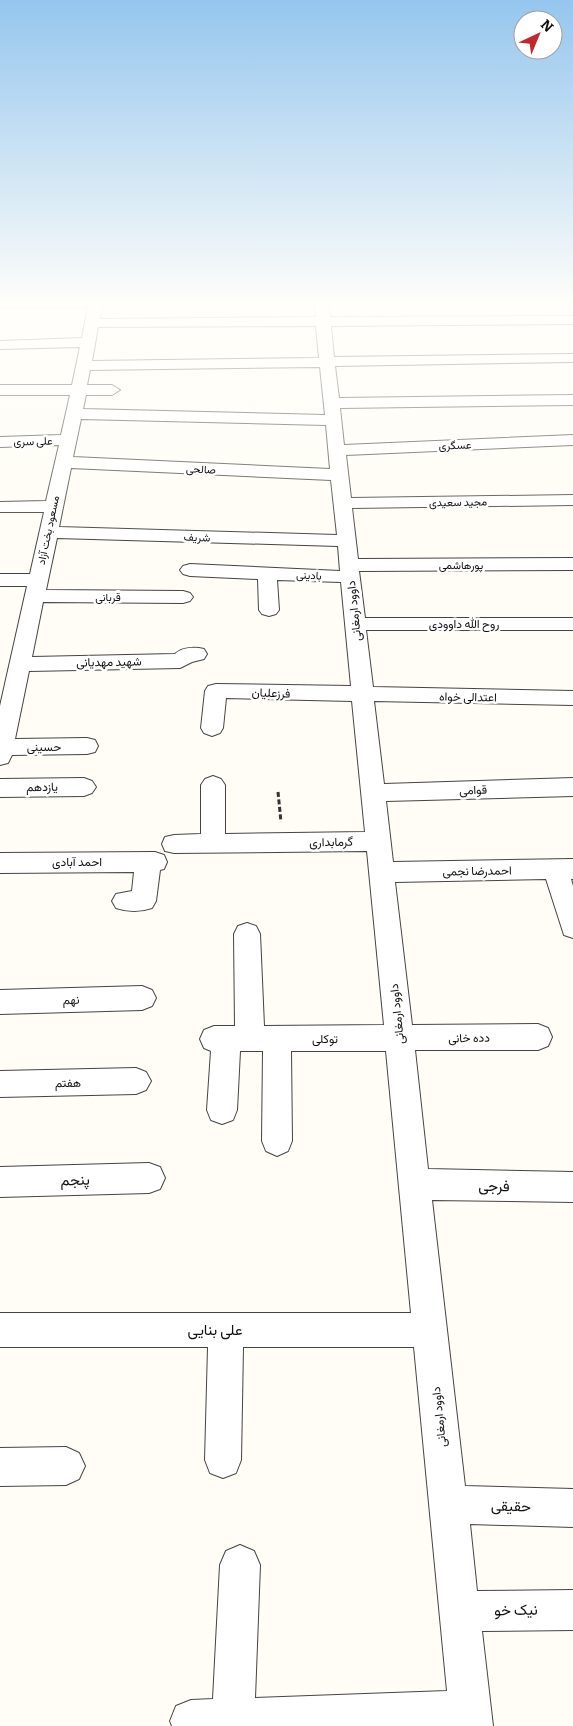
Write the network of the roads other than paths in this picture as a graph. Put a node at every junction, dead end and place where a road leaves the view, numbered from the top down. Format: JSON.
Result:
{"nodes":[{"id":1,"x":79,"y":383,"type":"edge"},
{"id":2,"x":330,"y":383,"type":"edge"},
{"id":3,"x":77,"y":389,"type":"junction"},
{"id":4,"x":0,"y":390,"type":"edge"},
{"id":5,"x":112,"y":390,"type":"dead end"},
{"id":6,"x":573,"y":400,"type":"edge"},
{"id":7,"x":333,"y":411,"type":"junction"},
{"id":8,"x":74,"y":414,"type":"junction"},
{"id":9,"x":67,"y":440,"type":"junction"},
{"id":10,"x":573,"y":440,"type":"edge"},
{"id":11,"x":0,"y":442,"type":"edge"},
{"id":12,"x":62,"y":462,"type":"junction"},
{"id":13,"x":338,"y":462,"type":"junction"},
{"id":14,"x":573,"y":500,"type":"edge"},
{"id":15,"x":342,"y":504,"type":"junction"},
{"id":16,"x":54,"y":506,"type":"junction"},
{"id":17,"x":0,"y":507,"type":"edge"},
{"id":18,"x":48,"y":532,"type":"junction"},
{"id":19,"x":349,"y":561,"type":"junction"},
{"id":20,"x":573,"y":564,"type":"edge"},
{"id":21,"x":190,"y":570,"type":"dead end"},
{"id":22,"x":267,"y":573,"type":"junction"},
{"id":23,"x":0,"y":580,"type":"edge"},
{"id":24,"x":36,"y":588,"type":"junction"},
{"id":25,"x":183,"y":597,"type":"dead end"},
{"id":26,"x":270,"y":610,"type":"dead end"},
{"id":27,"x":355,"y":624,"type":"junction"},
{"id":28,"x":573,"y":624,"type":"edge"},
{"id":29,"x":196,"y":654,"type":"dead end"},
{"id":30,"x":20,"y":664,"type":"junction"},
{"id":31,"x":363,"y":696,"type":"junction"},
{"id":32,"x":573,"y":698,"type":"edge"},
{"id":33,"x":212,"y":728,"type":"dead end"},
{"id":34,"x":2,"y":740,"type":"edge"},
{"id":35,"x":86,"y":746,"type":"dead end"},
{"id":36,"x":213,"y":785,"type":"dead end"},
{"id":37,"x":84,"y":787,"type":"dead end"},
{"id":38,"x":573,"y":787,"type":"edge"},
{"id":39,"x":0,"y":788,"type":"edge"},
{"id":40,"x":374,"y":793,"type":"junction"},
{"id":41,"x":378,"y":841,"type":"junction"},
{"id":42,"x":174,"y":844,"type":"dead end"},
{"id":43,"x":213,"y":844,"type":"junction"},
{"id":44,"x":0,"y":863,"type":"edge"},
{"id":45,"x":564,"y":869,"type":"edge"},
{"id":46,"x":382,"y":872,"type":"junction"},
{"id":47,"x":125,"y":902,"type":"dead end"},
{"id":48,"x":573,"y":927,"type":"edge"},
{"id":49,"x":247,"y":934,"type":"dead end"},
{"id":50,"x":142,"y":998,"type":"dead end"},
{"id":51,"x":0,"y":1002,"type":"edge"},
{"id":52,"x":538,"y":1037,"type":"dead end"},
{"id":53,"x":242,"y":1039,"type":"junction"},
{"id":54,"x":400,"y":1039,"type":"junction"},
{"id":55,"x":136,"y":1082,"type":"dead end"},
{"id":56,"x":0,"y":1084,"type":"edge"},
{"id":57,"x":222,"y":1110,"type":"dead end"},
{"id":58,"x":277,"y":1141,"type":"dead end"},
{"id":59,"x":149,"y":1178,"type":"dead end"},
{"id":60,"x":0,"y":1182,"type":"edge"},
{"id":61,"x":414,"y":1184,"type":"junction"},
{"id":62,"x":573,"y":1187,"type":"edge"},
{"id":63,"x":0,"y":1330,"type":"edge"},
{"id":64,"x":226,"y":1330,"type":"junction"},
{"id":65,"x":430,"y":1330,"type":"junction"},
{"id":66,"x":223,"y":1460,"type":"dead end"},
{"id":67,"x":66,"y":1466,"type":"dead end"},
{"id":68,"x":0,"y":1467,"type":"edge"},
{"id":69,"x":449,"y":1504,"type":"junction"},
{"id":70,"x":573,"y":1508,"type":"edge"},
{"id":71,"x":240,"y":1565,"type":"dead end"},
{"id":72,"x":573,"y":1610,"type":"edge"},
{"id":73,"x":460,"y":1611,"type":"junction"},
{"id":74,"x":471,"y":1718,"type":"edge"},
{"id":75,"x":191,"y":1721,"type":"dead end"},
{"id":76,"x":232,"y":1723,"type":"edge"}],
"edges":[{"from":1,"to":3,"type":"street","name":"مسعود بخت آزاد"},
{"from":2,"to":7,"type":"street","name":"داوود ارمغانی"},
{"from":3,"to":4,"type":"street"},
{"from":3,"to":5,"type":"street"},
{"from":3,"to":8,"type":"street","name":"مسعود بخت آزاد"},
{"from":6,"to":7,"type":"street"},
{"from":7,"to":8,"type":"street"},
{"from":7,"to":13,"type":"street","name":"داوود ارمغانی"},
{"from":8,"to":9,"type":"street","name":"مسعود بخت آزاد"},
{"from":9,"to":11,"type":"street","name":"علی سری"},
{"from":9,"to":12,"type":"street","name":"مسعود بخت آزاد"},
{"from":10,"to":13,"type":"street","name":"عسگری"},
{"from":12,"to":13,"type":"street","name":"صالحی"},
{"from":12,"to":16,"type":"street","name":"مسعود بخت آزاد"},
{"from":13,"to":15,"type":"street","name":"داوود ارمغانی"},
{"from":14,"to":15,"type":"street","name":"مجید سعیدی"},
{"from":15,"to":19,"type":"street","name":"داوود ارمغانی"},
{"from":16,"to":17,"type":"street"},
{"from":16,"to":18,"type":"street","name":"مسعود بخت آزاد"},
{"from":18,"to":19,"type":"street","name":"شریف"},
{"from":18,"to":24,"type":"street","name":"مسعود بخت آزاد"},
{"from":19,"to":20,"type":"street","name":"پورهاشمی"},
{"from":19,"to":22,"type":"street","name":"بادینی"},
{"from":19,"to":27,"type":"street","name":"داوود ارمغانی"},
{"from":21,"to":22,"type":"street","name":"بادینی"},
{"from":22,"to":26,"type":"street"},
{"from":23,"to":24,"type":"street","name":"قربانی"},
{"from":24,"to":25,"type":"street","name":"قربانی"},
{"from":24,"to":30,"type":"street","name":"مسعود بخت آزاد"},
{"from":27,"to":28,"type":"street","name":"روح الله داوودی"},
{"from":27,"to":31,"type":"street","name":"داوود ارمغانی"},
{"from":29,"to":30,"type":"street","name":"شهید مهدیانی"},
{"from":30,"to":34,"type":"street","name":"مسعود بخت آزاد"},
{"from":31,"to":32,"type":"street","name":"اعتدالی خواه"},
{"from":31,"to":33,"type":"street","name":"فرزعلیان"},
{"from":31,"to":40,"type":"street","name":"داوود ارمغانی"},
{"from":34,"to":35,"type":"street","name":"حسینی"},
{"from":36,"to":43,"type":"street"},
{"from":37,"to":39,"type":"street","name":"یازدهم"},
{"from":38,"to":40,"type":"street","name":"قوامی"},
{"from":40,"to":41,"type":"street","name":"داوود ارمغانی"},
{"from":41,"to":43,"type":"street","name":"گرمابداری"},
{"from":41,"to":46,"type":"street","name":"داوود ارمغانی"},
{"from":42,"to":43,"type":"street","name":"گرمابداری"},
{"from":44,"to":47,"type":"street","name":"احمد آبادی"},
{"from":45,"to":46,"type":"street","name":"احمدرضا نجمی"},
{"from":45,"to":48,"type":"street"},
{"from":46,"to":54,"type":"street","name":"داوود ارمغانی"},
{"from":49,"to":53,"type":"street"},
{"from":50,"to":51,"type":"street","name":"نهم"},
{"from":52,"to":54,"type":"street","name":"دده خانی"},
{"from":53,"to":54,"type":"street","name":"توکلی"},
{"from":53,"to":57,"type":"street"},
{"from":53,"to":58,"type":"street"},
{"from":54,"to":61,"type":"street","name":"داوود ارمغانی"},
{"from":55,"to":56,"type":"street","name":"هفتم"},
{"from":59,"to":60,"type":"street","name":"پنجم"},
{"from":61,"to":62,"type":"street","name":"فرجی"},
{"from":61,"to":65,"type":"street","name":"داوود ارمغانی"},
{"from":63,"to":64,"type":"street","name":"علی بنایی"},
{"from":64,"to":65,"type":"street","name":"علی بنایی"},
{"from":64,"to":66,"type":"street"},
{"from":65,"to":69,"type":"street","name":"داوود ارمغانی"},
{"from":67,"to":68,"type":"street"},
{"from":69,"to":70,"type":"street","name":"حقیقی"},
{"from":69,"to":73,"type":"street","name":"داوود ارمغانی"},
{"from":71,"to":76,"type":"street"},
{"from":72,"to":73,"type":"street","name":"نیک خو"},
{"from":73,"to":74,"type":"street","name":"داوود ارمغانی"},
{"from":74,"to":76,"type":"street"},
{"from":75,"to":76,"type":"street"}]}
